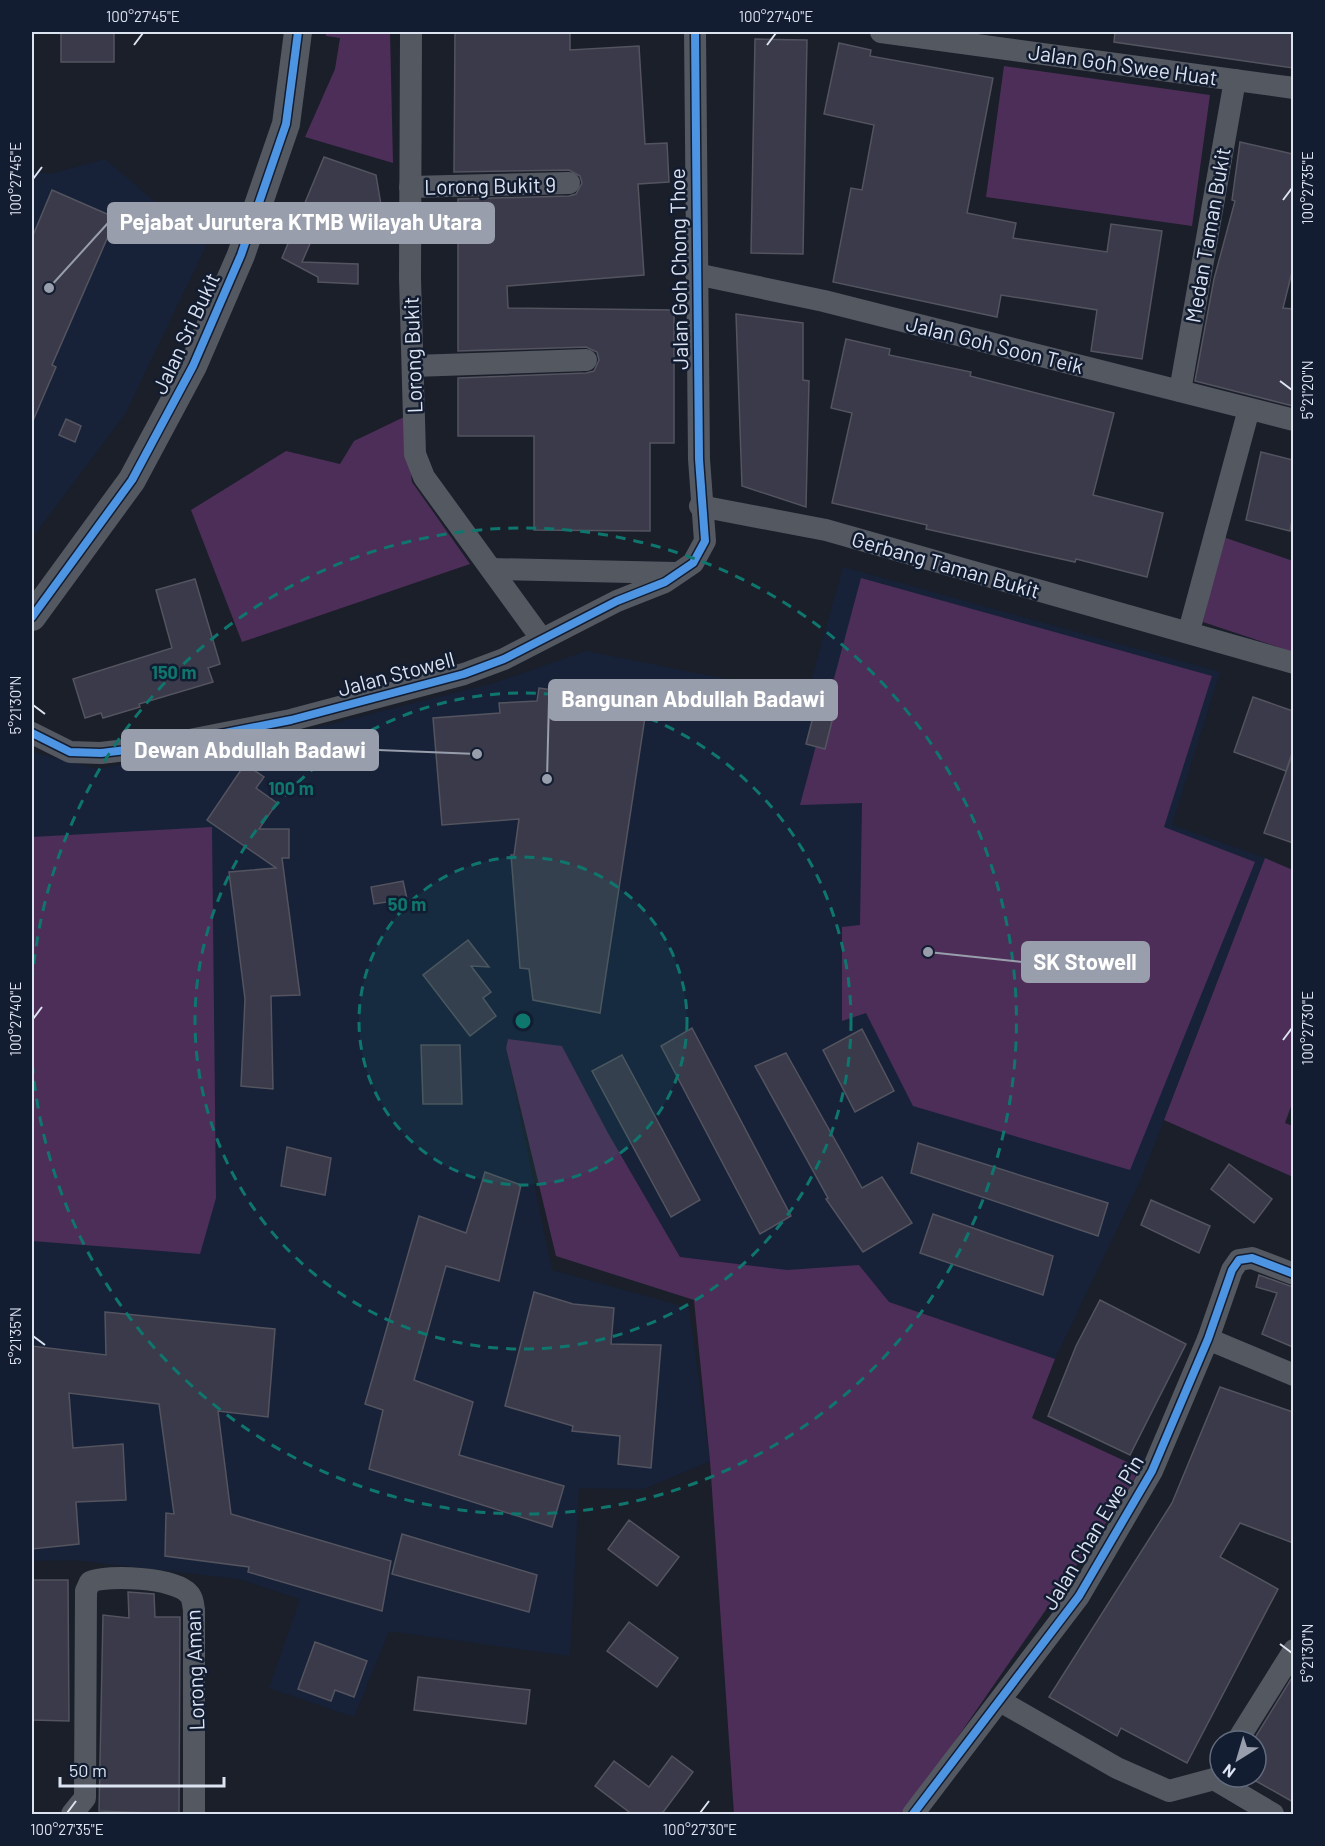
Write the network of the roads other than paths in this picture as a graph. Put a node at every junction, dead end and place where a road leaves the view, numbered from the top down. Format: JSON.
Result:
{"nodes":[{"id":1,"x":298,"y":32,"type":"edge"},
{"id":2,"x":411,"y":32,"type":"edge"},
{"id":3,"x":695,"y":32,"type":"edge"},
{"id":4,"x":881,"y":32,"type":"edge"},
{"id":5,"x":915,"y":33,"type":"edge"},
{"id":6,"x":1235,"y":80,"type":"junction"},
{"id":7,"x":1293,"y":88,"type":"edge"},
{"id":8,"x":569,"y":183,"type":"dead end"},
{"id":9,"x":410,"y":187,"type":"junction"},
{"id":10,"x":696,"y":274,"type":"junction"},
{"id":11,"x":586,"y":360,"type":"dead end"},
{"id":12,"x":412,"y":366,"type":"junction"},
{"id":13,"x":1180,"y":391,"type":"junction"},
{"id":14,"x":1249,"y":409,"type":"junction"},
{"id":15,"x":1293,"y":420,"type":"edge"},
{"id":16,"x":700,"y":506,"type":"junction"},
{"id":17,"x":491,"y":569,"type":"junction"},
{"id":18,"x":677,"y":573,"type":"junction"},
{"id":19,"x":32,"y":617,"type":"edge"},
{"id":20,"x":1189,"y":632,"type":"junction"},
{"id":21,"x":542,"y":638,"type":"junction"},
{"id":22,"x":1293,"y":663,"type":"edge"},
{"id":23,"x":32,"y":733,"type":"edge"},
{"id":24,"x":1293,"y":1274,"type":"edge"},
{"id":25,"x":1208,"y":1339,"type":"junction"},
{"id":26,"x":1293,"y":1375,"type":"edge"},
{"id":27,"x":1293,"y":1650,"type":"edge"},
{"id":28,"x":1000,"y":1701,"type":"junction"},
{"id":29,"x":1244,"y":1729,"type":"edge"},
{"id":30,"x":1208,"y":1777,"type":"edge"},
{"id":31,"x":1238,"y":1789,"type":"edge"},
{"id":32,"x":79,"y":1806,"type":"edge"},
{"id":33,"x":194,"y":1815,"type":"edge"},
{"id":34,"x":913,"y":1815,"type":"edge"},
{"id":35,"x":1274,"y":1815,"type":"edge"}],
"edges":[{"from":1,"to":19,"type":"street","name":"Jalan Sri Bukit"},
{"from":2,"to":9,"type":"street","name":"Lorong Bukit"},
{"from":3,"to":10,"type":"street","name":"Jalan Goh Chong Thoe"},
{"from":4,"to":5,"type":"street","name":"Jalan Goh Swee Huat"},
{"from":5,"to":6,"type":"street","name":"Jalan Goh Swee Huat"},
{"from":6,"to":7,"type":"street","name":"Jalan Goh Swee Huat"},
{"from":6,"to":13,"type":"street","name":"Medan Taman Bukit"},
{"from":8,"to":9,"type":"street","name":"Lorong Bukit 9"},
{"from":9,"to":12,"type":"street","name":"Lorong Bukit"},
{"from":10,"to":13,"type":"street","name":"Jalan Goh Soon Teik"},
{"from":10,"to":16,"type":"street","name":"Jalan Goh Chong Thoe"},
{"from":11,"to":12,"type":"street"},
{"from":12,"to":17,"type":"street","name":"Lorong Bukit"},
{"from":13,"to":14,"type":"street","name":"Jalan Goh Soon Teik"},
{"from":14,"to":15,"type":"street","name":"Jalan Goh Soon Teik"},
{"from":14,"to":20,"type":"street"},
{"from":16,"to":18,"type":"street","name":"Jalan Stowell"},
{"from":16,"to":20,"type":"street","name":"Gerbang Taman Bukit"},
{"from":17,"to":18,"type":"street"},
{"from":17,"to":21,"type":"street","name":"Lorong Bukit"},
{"from":18,"to":21,"type":"street","name":"Jalan Stowell"},
{"from":20,"to":22,"type":"street","name":"Gerbang Taman Bukit"},
{"from":21,"to":23,"type":"street","name":"Jalan Stowell"},
{"from":24,"to":25,"type":"street","name":"Jalan Chan Ewe Pin"},
{"from":25,"to":26,"type":"street"},
{"from":25,"to":28,"type":"street","name":"Jalan Chan Ewe Pin"},
{"from":27,"to":29,"type":"street"},
{"from":28,"to":30,"type":"street"},
{"from":28,"to":34,"type":"street","name":"Jalan Chan Ewe Pin"},
{"from":31,"to":35,"type":"street"},
{"from":32,"to":33,"type":"street","name":"Lorong Aman"}]}
